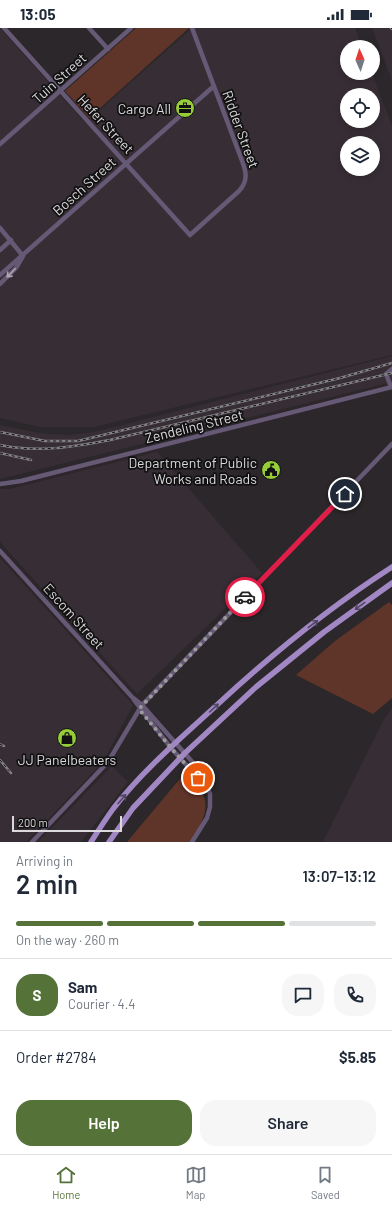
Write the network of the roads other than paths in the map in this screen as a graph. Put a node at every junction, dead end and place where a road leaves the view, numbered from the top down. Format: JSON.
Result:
{"nodes":[{"id":1,"x":4,"y":28,"type":"edge"},
{"id":2,"x":88,"y":28,"type":"edge"},
{"id":3,"x":131,"y":28,"type":"edge"},
{"id":4,"x":189,"y":28,"type":"edge"},
{"id":5,"x":192,"y":28,"type":"edge"},
{"id":6,"x":194,"y":34,"type":"junction"},
{"id":7,"x":108,"y":49,"type":"junction"},
{"id":8,"x":214,"y":86,"type":"junction"},
{"id":9,"x":61,"y":91,"type":"junction"},
{"id":10,"x":0,"y":144,"type":"edge"},
{"id":11,"x":127,"y":162,"type":"junction"},
{"id":12,"x":0,"y":228,"type":"edge"},
{"id":13,"x":190,"y":235,"type":"joint"},
{"id":14,"x":11,"y":240,"type":"junction"},
{"id":15,"x":0,"y":250,"type":"edge"},
{"id":16,"x":23,"y":256,"type":"junction"},
{"id":17,"x":0,"y":275,"type":"edge"},
{"id":18,"x":0,"y":284,"type":"edge"},
{"id":19,"x":392,"y":369,"type":"edge"},
{"id":20,"x":391,"y":387,"type":"edge"},
{"id":21,"x":392,"y":444,"type":"edge"},
{"id":22,"x":0,"y":484,"type":"edge"},
{"id":23,"x":0,"y":551,"type":"edge"},
{"id":24,"x":392,"y":567,"type":"edge"},
{"id":25,"x":392,"y":583,"type":"edge"},
{"id":26,"x":140,"y":707,"type":"junction"},
{"id":27,"x":176,"y":742,"type":"junction"},
{"id":28,"x":171,"y":748,"type":"junction"},
{"id":29,"x":186,"y":753,"type":"junction"},
{"id":30,"x":181,"y":758,"type":"junction"},
{"id":31,"x":204,"y":781,"type":"junction"},
{"id":32,"x":32,"y":842,"type":"edge"},
{"id":33,"x":91,"y":842,"type":"edge"},
{"id":34,"x":108,"y":842,"type":"edge"},
{"id":35,"x":192,"y":842,"type":"edge"}],
"edges":[{"from":1,"to":9,"type":"street","name":"Hefer Street"},
{"from":2,"to":7,"type":"street"},
{"from":3,"to":7,"type":"street","name":"Tuin Street"},
{"from":4,"to":6,"type":"street","name":"Ridder Street"},
{"from":5,"to":6,"type":"street","name":"Ridder Street"},
{"from":6,"to":8,"type":"street","name":"Ridder Street"},
{"from":7,"to":9,"type":"street","name":"Tuin Street"},
{"from":8,"to":11,"type":"street","name":"Bosch Street"},
{"from":8,"to":13,"type":"street","name":"Ridder Street"},
{"from":9,"to":10,"type":"street","name":"Tuin Street"},
{"from":9,"to":11,"type":"street","name":"Hefer Street"},
{"from":11,"to":13,"type":"street","name":"Hefer Street"},
{"from":11,"to":16,"type":"street","name":"Bosch Street"},
{"from":12,"to":14,"type":"street"},
{"from":14,"to":15,"type":"street"},
{"from":14,"to":16,"type":"street"},
{"from":16,"to":17,"type":"street","name":"Bosch Street"},
{"from":16,"to":18,"type":"street","name":"Bosch Street","one_way":true},
{"from":19,"to":20,"type":"street"},
{"from":20,"to":22,"type":"street","name":"Zendeling Street"},
{"from":21,"to":26,"type":"street"},
{"from":23,"to":26,"type":"street","name":"Escom Street"},
{"from":27,"to":24,"type":"main road","one_way":true},
{"from":25,"to":29,"type":"main road","one_way":true},
{"from":26,"to":27,"type":"street","name":"Escom Street"},
{"from":26,"to":28,"type":"street","name":"Escom Street"},
{"from":26,"to":32,"type":"street"},
{"from":27,"to":28,"type":"main road"},
{"from":27,"to":29,"type":"street","name":"Escom Street"},
{"from":28,"to":30,"type":"street","name":"Escom Street"},
{"from":33,"to":28,"type":"main road","one_way":true},
{"from":29,"to":30,"type":"main road"},
{"from":29,"to":31,"type":"street","name":"Escom Street"},
{"from":30,"to":31,"type":"street","name":"Escom Street"},
{"from":30,"to":34,"type":"main road"},
{"from":31,"to":35,"type":"street","name":"Escom Street"}]}
